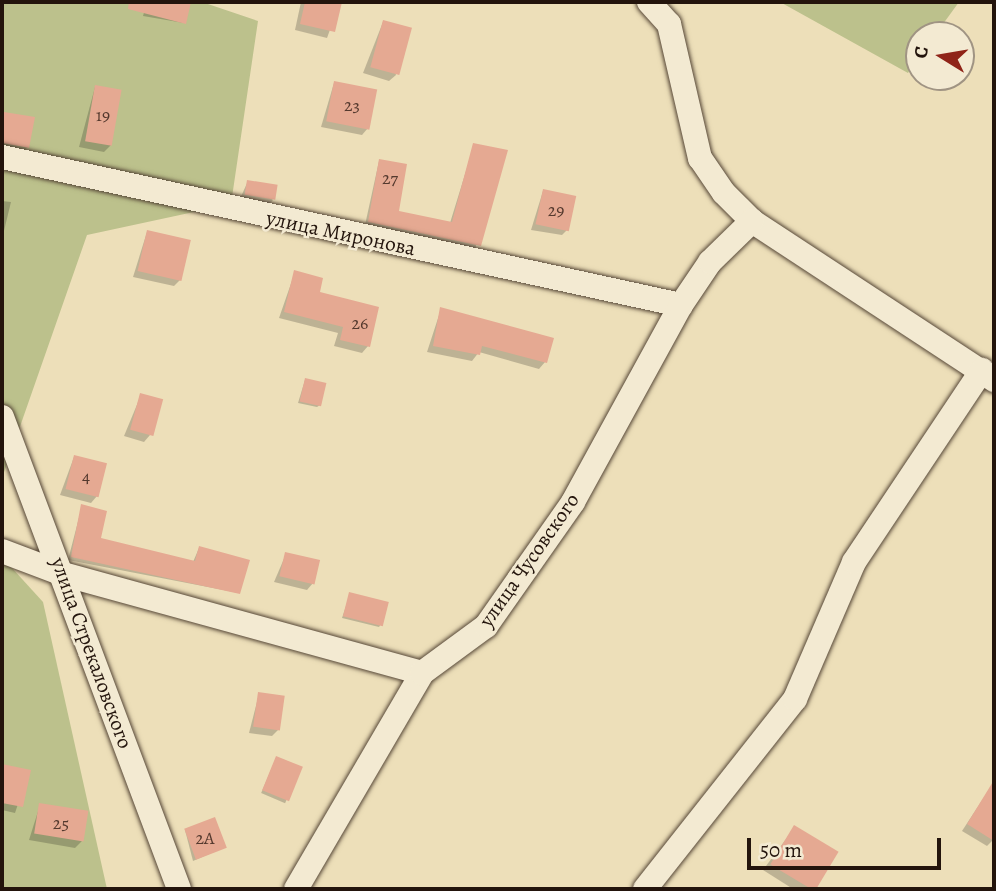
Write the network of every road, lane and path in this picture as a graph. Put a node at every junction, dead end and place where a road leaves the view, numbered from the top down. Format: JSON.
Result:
{"nodes":[{"id":1,"x":649,"y":2,"type":"edge"},
{"id":2,"x":2,"y":157,"type":"edge"},
{"id":3,"x":752,"y":221,"type":"junction"},
{"id":4,"x":681,"y":305,"type":"junction"},
{"id":5,"x":988,"y":375,"type":"edge"},
{"id":6,"x":2,"y":417,"type":"edge"},
{"id":7,"x":2,"y":551,"type":"edge"},
{"id":8,"x":63,"y":574,"type":"junction"},
{"id":9,"x":422,"y":673,"type":"junction"},
{"id":10,"x":179,"y":889,"type":"edge"},
{"id":11,"x":296,"y":889,"type":"edge"},
{"id":12,"x":645,"y":889,"type":"edge"}],
"edges":[{"from":1,"to":3,"type":"street"},
{"from":2,"to":4,"type":"street","name":"улица Миронова"},
{"from":3,"to":4,"type":"street","name":"улица Чусовского"},
{"from":3,"to":5,"type":"street"},
{"from":4,"to":9,"type":"street","name":"улица Чусовского"},
{"from":5,"to":12,"type":"street"},
{"from":6,"to":8,"type":"street","name":"улица Стрекаловского"},
{"from":7,"to":8,"type":"street"},
{"from":8,"to":9,"type":"street"},
{"from":8,"to":10,"type":"street","name":"улица Стрекаловского"},
{"from":9,"to":11,"type":"street","name":"улица Чусовского"}]}
